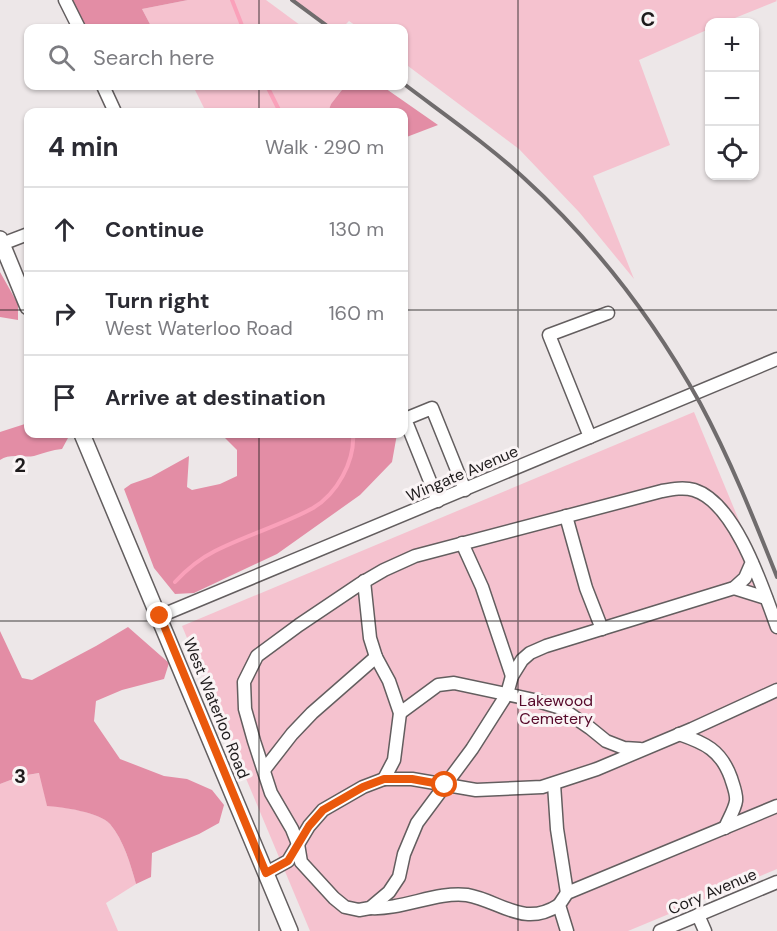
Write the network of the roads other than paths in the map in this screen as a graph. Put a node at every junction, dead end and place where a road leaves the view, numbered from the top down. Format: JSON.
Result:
{"nodes":[{"id":1,"x":65,"y":0,"type":"edge"},
{"id":2,"x":77,"y":24,"type":"edge"},
{"id":3,"x":105,"y":90,"type":"edge"},
{"id":4,"x":113,"y":108,"type":"edge"},
{"id":5,"x":24,"y":237,"type":"edge"},
{"id":6,"x":2,"y":251,"type":"edge"},
{"id":7,"x":24,"y":299,"type":"edge"},
{"id":8,"x":608,"y":313,"type":"dead end"},
{"id":9,"x":777,"y":359,"type":"edge"},
{"id":10,"x":408,"y":416,"type":"edge"},
{"id":11,"x":408,"y":427,"type":"edge"},
{"id":12,"x":590,"y":437,"type":"junction"},
{"id":13,"x":84,"y":438,"type":"edge"},
{"id":14,"x":465,"y":490,"type":"junction"},
{"id":15,"x":438,"y":501,"type":"junction"},
{"id":16,"x":566,"y":516,"type":"junction"},
{"id":17,"x":462,"y":543,"type":"junction"},
{"id":18,"x":752,"y":562,"type":"junction"},
{"id":19,"x":364,"y":581,"type":"junction"},
{"id":20,"x":734,"y":588,"type":"junction"},
{"id":21,"x":766,"y":598,"type":"junction"},
{"id":22,"x":160,"y":616,"type":"junction"},
{"id":23,"x":777,"y":627,"type":"edge"},
{"id":24,"x":602,"y":629,"type":"junction"},
{"id":25,"x":376,"y":657,"type":"junction"},
{"id":26,"x":512,"y":676,"type":"junction"},
{"id":27,"x":777,"y":690,"type":"edge"},
{"id":28,"x":507,"y":694,"type":"junction"},
{"id":29,"x":399,"y":713,"type":"junction"},
{"id":30,"x":679,"y":734,"type":"junction"},
{"id":31,"x":606,"y":741,"type":"junction"},
{"id":32,"x":644,"y":749,"type":"junction"},
{"id":33,"x":609,"y":764,"type":"junction"},
{"id":34,"x":264,"y":770,"type":"junction"},
{"id":35,"x":384,"y":779,"type":"junction"},
{"id":36,"x":554,"y":784,"type":"junction"},
{"id":37,"x":445,"y":785,"type":"junction"},
{"id":38,"x":736,"y":802,"type":"junction"},
{"id":39,"x":777,"y":806,"type":"edge"},
{"id":40,"x":754,"y":816,"type":"junction"},
{"id":41,"x":725,"y":828,"type":"junction"},
{"id":42,"x":298,"y":844,"type":"junction"},
{"id":43,"x":266,"y":873,"type":"junction"},
{"id":44,"x":776,"y":884,"type":"edge"},
{"id":45,"x":567,"y":893,"type":"junction"},
{"id":46,"x":559,"y":905,"type":"junction"},
{"id":47,"x":370,"y":908,"type":"junction"},
{"id":48,"x":698,"y":915,"type":"junction"},
{"id":49,"x":290,"y":931,"type":"edge"},
{"id":50,"x":567,"y":931,"type":"edge"},
{"id":51,"x":660,"y":931,"type":"edge"},
{"id":52,"x":705,"y":931,"type":"edge"}],
"edges":[{"from":1,"to":2,"type":"street"},
{"from":3,"to":4,"type":"street"},
{"from":5,"to":6,"type":"street"},
{"from":6,"to":7,"type":"main road"},
{"from":8,"to":12,"type":"street"},
{"from":9,"to":12,"type":"street","name":"Wingate Avenue"},
{"from":10,"to":14,"type":"street"},
{"from":11,"to":15,"type":"street"},
{"from":12,"to":14,"type":"street","name":"Wingate Avenue"},
{"from":13,"to":22,"type":"main road","name":"West Waterloo Road"},
{"from":14,"to":15,"type":"street","name":"Wingate Avenue"},
{"from":15,"to":22,"type":"street","name":"Wingate Avenue"},
{"from":16,"to":17,"type":"street"},
{"from":16,"to":18,"type":"street"},
{"from":16,"to":24,"type":"street"},
{"from":17,"to":19,"type":"street"},
{"from":17,"to":26,"type":"street"},
{"from":18,"to":20,"type":"street"},
{"from":18,"to":21,"type":"street"},
{"from":19,"to":25,"type":"street"},
{"from":19,"to":34,"type":"street"},
{"from":20,"to":21,"type":"street"},
{"from":20,"to":24,"type":"street"},
{"from":21,"to":23,"type":"street"},
{"from":22,"to":43,"type":"main road","name":"West Waterloo Road"},
{"from":24,"to":26,"type":"street"},
{"from":25,"to":29,"type":"street"},
{"from":25,"to":34,"type":"street"},
{"from":26,"to":28,"type":"street"},
{"from":27,"to":30,"type":"street"},
{"from":28,"to":29,"type":"street"},
{"from":28,"to":31,"type":"street"},
{"from":28,"to":37,"type":"street"},
{"from":29,"to":35,"type":"street"},
{"from":30,"to":32,"type":"street"},
{"from":30,"to":38,"type":"street"},
{"from":31,"to":32,"type":"street"},
{"from":31,"to":33,"type":"street"},
{"from":32,"to":33,"type":"street"},
{"from":33,"to":36,"type":"street"},
{"from":34,"to":42,"type":"street"},
{"from":35,"to":37,"type":"street"},
{"from":35,"to":42,"type":"street"},
{"from":36,"to":37,"type":"street"},
{"from":36,"to":45,"type":"street"},
{"from":37,"to":47,"type":"street"},
{"from":38,"to":40,"type":"street"},
{"from":38,"to":41,"type":"street"},
{"from":39,"to":40,"type":"street"},
{"from":40,"to":41,"type":"street"},
{"from":41,"to":45,"type":"street"},
{"from":42,"to":43,"type":"street"},
{"from":42,"to":47,"type":"street"},
{"from":43,"to":49,"type":"main road","name":"West Waterloo Road"},
{"from":44,"to":48,"type":"street","name":"Cory Avenue"},
{"from":45,"to":46,"type":"street"},
{"from":46,"to":47,"type":"street"},
{"from":46,"to":50,"type":"street"},
{"from":48,"to":51,"type":"street","name":"Cory Avenue"},
{"from":48,"to":52,"type":"street"}]}
